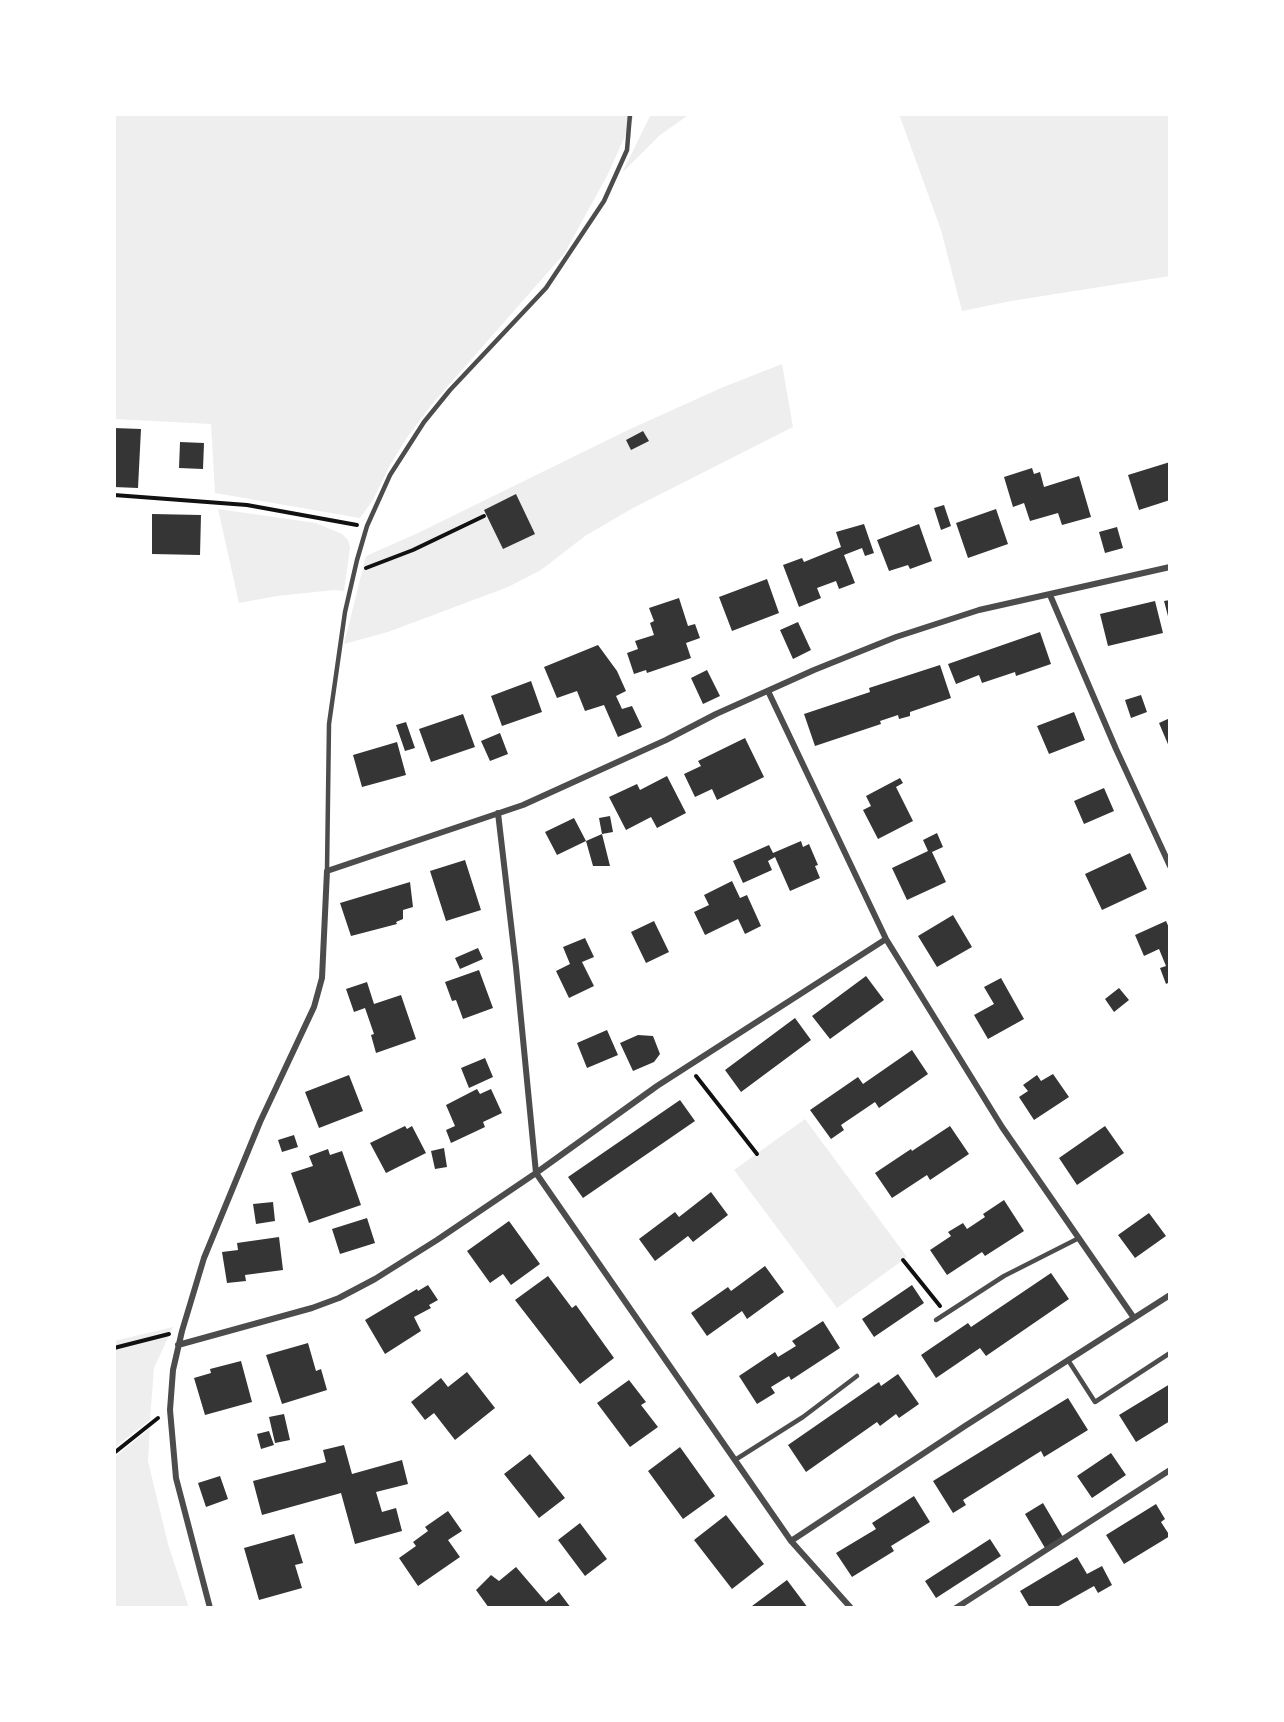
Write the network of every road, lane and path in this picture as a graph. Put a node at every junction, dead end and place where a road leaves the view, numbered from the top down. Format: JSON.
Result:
{"nodes":[{"id":1,"x":630,"y":114,"type":"edge"},
{"id":2,"x":114,"y":495,"type":"edge"},
{"id":3,"x":484,"y":516,"type":"dead end"},
{"id":4,"x":368,"y":526,"type":"junction"},
{"id":5,"x":1170,"y":567,"type":"edge"},
{"id":6,"x":354,"y":571,"type":"junction"},
{"id":7,"x":1050,"y":595,"type":"junction"},
{"id":8,"x":768,"y":691,"type":"junction"},
{"id":9,"x":498,"y":813,"type":"junction"},
{"id":10,"x":1170,"y":866,"type":"edge"},
{"id":11,"x":327,"y":871,"type":"junction"},
{"id":12,"x":886,"y":939,"type":"junction"},
{"id":13,"x":688,"y":1066,"type":"junction"},
{"id":14,"x":757,"y":1154,"type":"dead end"},
{"id":15,"x":536,"y":1173,"type":"junction"},
{"id":16,"x":1079,"y":1238,"type":"junction"},
{"id":17,"x":903,"y":1260,"type":"dead end"},
{"id":18,"x":1170,"y":1295,"type":"edge"},
{"id":19,"x":947,"y":1313,"type":"junction"},
{"id":20,"x":1134,"y":1318,"type":"junction"},
{"id":21,"x":936,"y":1320,"type":"dead end"},
{"id":22,"x":182,"y":1330,"type":"junction"},
{"id":23,"x":178,"y":1345,"type":"junction"},
{"id":24,"x":114,"y":1348,"type":"edge"},
{"id":25,"x":1170,"y":1353,"type":"edge"},
{"id":26,"x":1068,"y":1359,"type":"junction"},
{"id":27,"x":858,"y":1376,"type":"dead end"},
{"id":28,"x":170,"y":1410,"type":"junction"},
{"id":29,"x":114,"y":1453,"type":"edge"},
{"id":30,"x":735,"y":1460,"type":"junction"},
{"id":31,"x":1170,"y":1470,"type":"edge"},
{"id":32,"x":791,"y":1541,"type":"junction"},
{"id":33,"x":210,"y":1608,"type":"edge"},
{"id":34,"x":851,"y":1608,"type":"edge"},
{"id":35,"x":956,"y":1608,"type":"edge"}],
"edges":[{"from":1,"to":4,"type":"lane"},
{"from":2,"to":4,"type":"path"},
{"from":3,"to":6,"type":"path"},
{"from":4,"to":6,"type":"lane"},
{"from":5,"to":7,"type":"street"},
{"from":6,"to":11,"type":"lane"},
{"from":7,"to":8,"type":"street"},
{"from":7,"to":10,"type":"street"},
{"from":8,"to":9,"type":"street"},
{"from":8,"to":12,"type":"street"},
{"from":9,"to":11,"type":"street"},
{"from":9,"to":15,"type":"street"},
{"from":11,"to":22,"type":"street"},
{"from":12,"to":13,"type":"street"},
{"from":12,"to":16,"type":"street"},
{"from":13,"to":14,"type":"path"},
{"from":13,"to":15,"type":"street"},
{"from":15,"to":23,"type":"street"},
{"from":15,"to":30,"type":"street"},
{"from":16,"to":19,"type":"lane"},
{"from":16,"to":20,"type":"street"},
{"from":17,"to":19,"type":"path"},
{"from":18,"to":20,"type":"street"},
{"from":19,"to":21,"type":"lane"},
{"from":20,"to":26,"type":"street"},
{"from":22,"to":23,"type":"street"},
{"from":22,"to":24,"type":"path"},
{"from":23,"to":28,"type":"street"},
{"from":25,"to":26,"type":"lane"},
{"from":26,"to":32,"type":"street"},
{"from":27,"to":30,"type":"lane"},
{"from":28,"to":29,"type":"path"},
{"from":28,"to":33,"type":"street"},
{"from":30,"to":32,"type":"street"},
{"from":31,"to":35,"type":"street"},
{"from":32,"to":34,"type":"street"}]}
